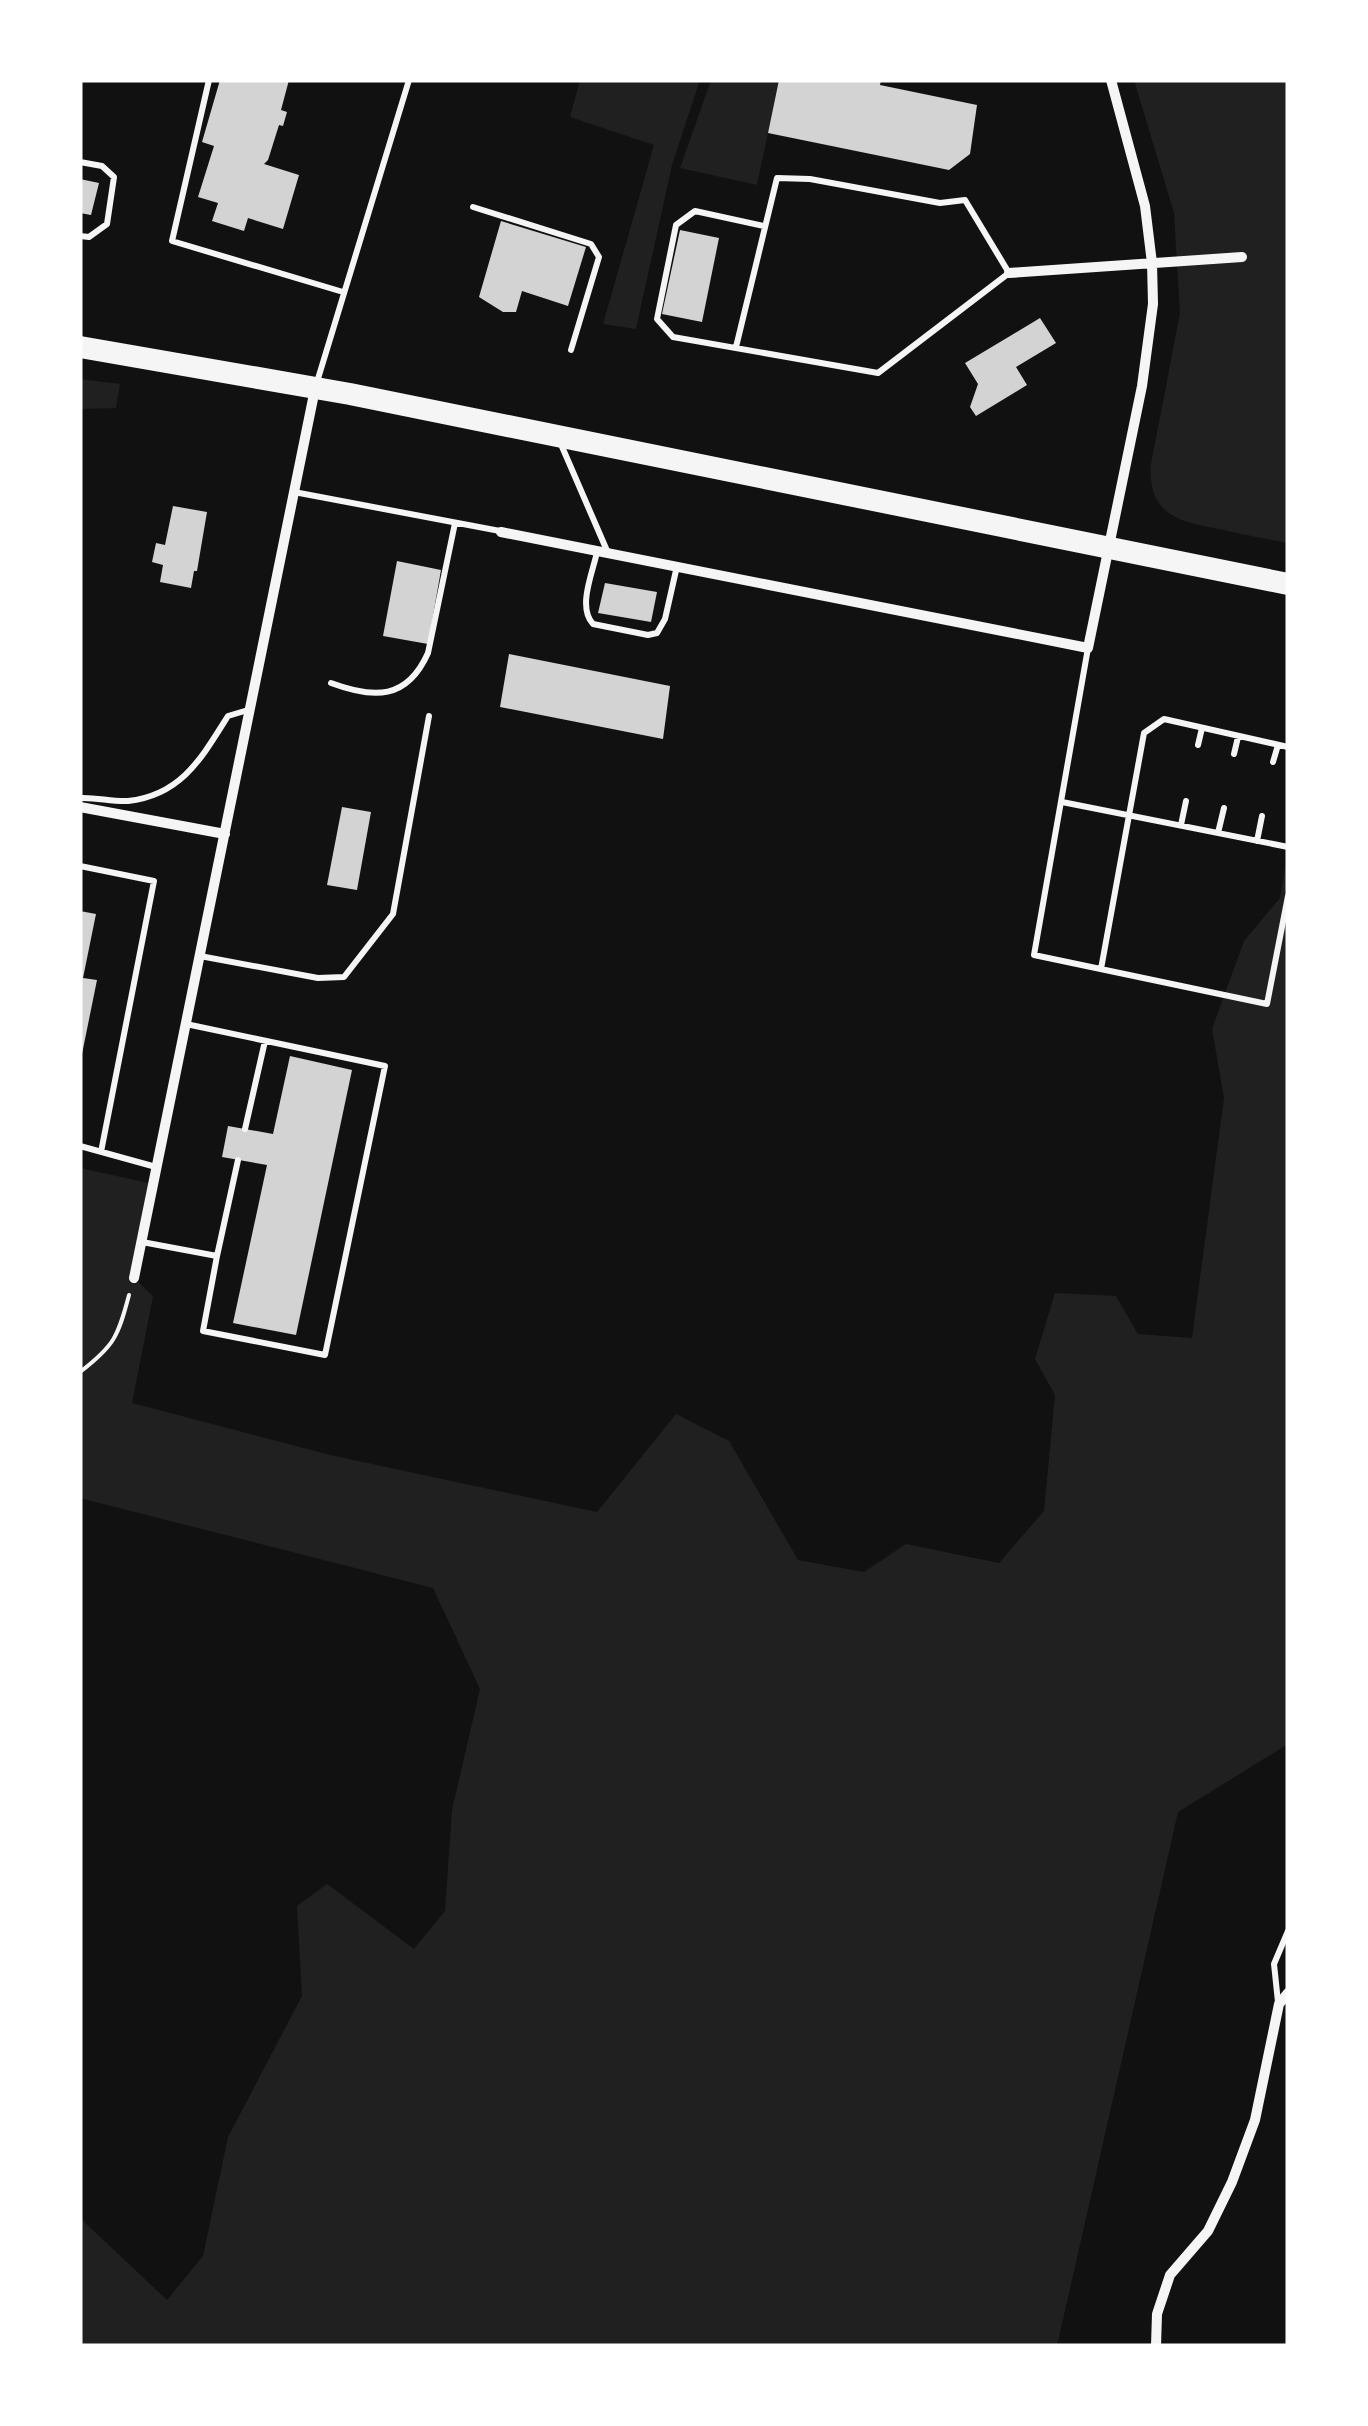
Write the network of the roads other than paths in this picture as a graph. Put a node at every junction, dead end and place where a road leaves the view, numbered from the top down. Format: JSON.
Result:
{"nodes":[{"id":1,"x":209,"y":80,"type":"edge"},
{"id":2,"x":409,"y":80,"type":"edge"},
{"id":3,"x":1110,"y":80,"type":"edge"},
{"id":4,"x":80,"y":162,"type":"edge"},
{"id":5,"x":473,"y":207,"type":"dead end"},
{"id":6,"x":764,"y":226,"type":"junction"},
{"id":7,"x":80,"y":236,"type":"edge"},
{"id":8,"x":1242,"y":257,"type":"dead end"},
{"id":9,"x":1152,"y":263,"type":"junction"},
{"id":10,"x":1009,"y":272,"type":"junction"},
{"id":11,"x":343,"y":292,"type":"junction"},
{"id":12,"x":736,"y":346,"type":"junction"},
{"id":13,"x":80,"y":347,"type":"edge"},
{"id":14,"x":571,"y":350,"type":"dead end"},
{"id":15,"x":315,"y":388,"type":"junction"},
{"id":16,"x":558,"y":436,"type":"junction"},
{"id":17,"x":294,"y":492,"type":"junction"},
{"id":18,"x":455,"y":522,"type":"junction"},
{"id":19,"x":501,"y":532,"type":"joint"},
{"id":20,"x":1110,"y":548,"type":"junction"},
{"id":21,"x":603,"y":552,"type":"junction"},
{"id":22,"x":678,"y":566,"type":"junction"},
{"id":23,"x":1288,"y":584,"type":"edge"},
{"id":24,"x":1088,"y":648,"type":"junction"},
{"id":25,"x":331,"y":683,"type":"dead end"},
{"id":26,"x":250,"y":710,"type":"junction"},
{"id":27,"x":429,"y":716,"type":"dead end"},
{"id":28,"x":1202,"y":728,"type":"junction"},
{"id":29,"x":1238,"y":737,"type":"junction"},
{"id":30,"x":1198,"y":745,"type":"dead end"},
{"id":31,"x":1278,"y":745,"type":"junction"},
{"id":32,"x":1288,"y":747,"type":"edge"},
{"id":33,"x":1234,"y":754,"type":"dead end"},
{"id":34,"x":1274,"y":762,"type":"dead end"},
{"id":35,"x":80,"y":798,"type":"edge"},
{"id":36,"x":1186,"y":801,"type":"dead end"},
{"id":37,"x":1062,"y":802,"type":"junction"},
{"id":38,"x":80,"y":806,"type":"edge"},
{"id":39,"x":1224,"y":808,"type":"dead end"},
{"id":40,"x":1129,"y":814,"type":"junction"},
{"id":41,"x":1262,"y":816,"type":"dead end"},
{"id":42,"x":1182,"y":825,"type":"junction"},
{"id":43,"x":1218,"y":833,"type":"junction"},
{"id":44,"x":225,"y":834,"type":"junction"},
{"id":45,"x":1256,"y":841,"type":"junction"},
{"id":46,"x":1288,"y":847,"type":"edge"},
{"id":47,"x":80,"y":866,"type":"edge"},
{"id":48,"x":1288,"y":896,"type":"edge"},
{"id":49,"x":200,"y":956,"type":"junction"},
{"id":50,"x":1101,"y":969,"type":"junction"},
{"id":51,"x":186,"y":1024,"type":"junction"},
{"id":52,"x":265,"y":1041,"type":"junction"},
{"id":53,"x":246,"y":1129,"type":"dead end"},
{"id":54,"x":80,"y":1146,"type":"edge"},
{"id":55,"x":100,"y":1152,"type":"junction"},
{"id":56,"x":238,"y":1160,"type":"dead end"},
{"id":57,"x":156,"y":1167,"type":"junction"},
{"id":58,"x":141,"y":1242,"type":"junction"},
{"id":59,"x":218,"y":1256,"type":"junction"},
{"id":60,"x":134,"y":1278,"type":"road end"},
{"id":61,"x":1288,"y":1932,"type":"edge"},
{"id":62,"x":1288,"y":1993,"type":"edge"},
{"id":63,"x":1278,"y":2004,"type":"junction"},
{"id":64,"x":1156,"y":2346,"type":"edge"}],
"edges":[{"from":1,"to":11,"type":"lane"},
{"from":2,"to":11,"type":"lane"},
{"from":3,"to":9,"type":"street"},
{"from":4,"to":7,"type":"lane"},
{"from":5,"to":14,"type":"lane"},
{"from":6,"to":10,"type":"lane"},
{"from":6,"to":12,"type":"lane"},
{"from":6,"to":12,"type":"lane"},
{"from":8,"to":9,"type":"street"},
{"from":9,"to":10,"type":"street"},
{"from":9,"to":20,"type":"street"},
{"from":10,"to":12,"type":"lane"},
{"from":11,"to":15,"type":"lane"},
{"from":13,"to":15,"type":"main road"},
{"from":15,"to":16,"type":"main road"},
{"from":15,"to":17,"type":"street"},
{"from":16,"to":20,"type":"main road"},
{"from":16,"to":21,"type":"lane"},
{"from":17,"to":18,"type":"lane"},
{"from":17,"to":26,"type":"street"},
{"from":18,"to":19,"type":"lane"},
{"from":18,"to":25,"type":"lane"},
{"from":19,"to":21,"type":"street"},
{"from":20,"to":23,"type":"main road"},
{"from":20,"to":24,"type":"street"},
{"from":21,"to":22,"type":"street"},
{"from":21,"to":22,"type":"lane"},
{"from":22,"to":24,"type":"street"},
{"from":24,"to":37,"type":"lane"},
{"from":26,"to":35,"type":"lane"},
{"from":26,"to":44,"type":"street"},
{"from":27,"to":49,"type":"lane"},
{"from":28,"to":29,"type":"lane"},
{"from":28,"to":30,"type":"lane"},
{"from":28,"to":40,"type":"lane"},
{"from":29,"to":31,"type":"lane"},
{"from":29,"to":33,"type":"lane"},
{"from":31,"to":32,"type":"lane"},
{"from":31,"to":34,"type":"lane"},
{"from":36,"to":42,"type":"lane"},
{"from":37,"to":40,"type":"lane"},
{"from":37,"to":50,"type":"lane"},
{"from":38,"to":44,"type":"street"},
{"from":39,"to":43,"type":"lane"},
{"from":40,"to":42,"type":"lane"},
{"from":40,"to":50,"type":"lane"},
{"from":41,"to":45,"type":"lane"},
{"from":42,"to":43,"type":"lane"},
{"from":43,"to":45,"type":"lane"},
{"from":44,"to":49,"type":"street"},
{"from":45,"to":46,"type":"lane"},
{"from":47,"to":55,"type":"lane"},
{"from":48,"to":50,"type":"lane"},
{"from":49,"to":51,"type":"street"},
{"from":51,"to":52,"type":"lane"},
{"from":51,"to":57,"type":"street"},
{"from":52,"to":53,"type":"lane"},
{"from":52,"to":59,"type":"lane"},
{"from":54,"to":55,"type":"lane"},
{"from":55,"to":57,"type":"lane"},
{"from":56,"to":59,"type":"lane"},
{"from":57,"to":58,"type":"street"},
{"from":58,"to":59,"type":"lane"},
{"from":58,"to":60,"type":"street"},
{"from":61,"to":63,"type":"lane"},
{"from":62,"to":63,"type":"street"},
{"from":63,"to":64,"type":"street"}]}
